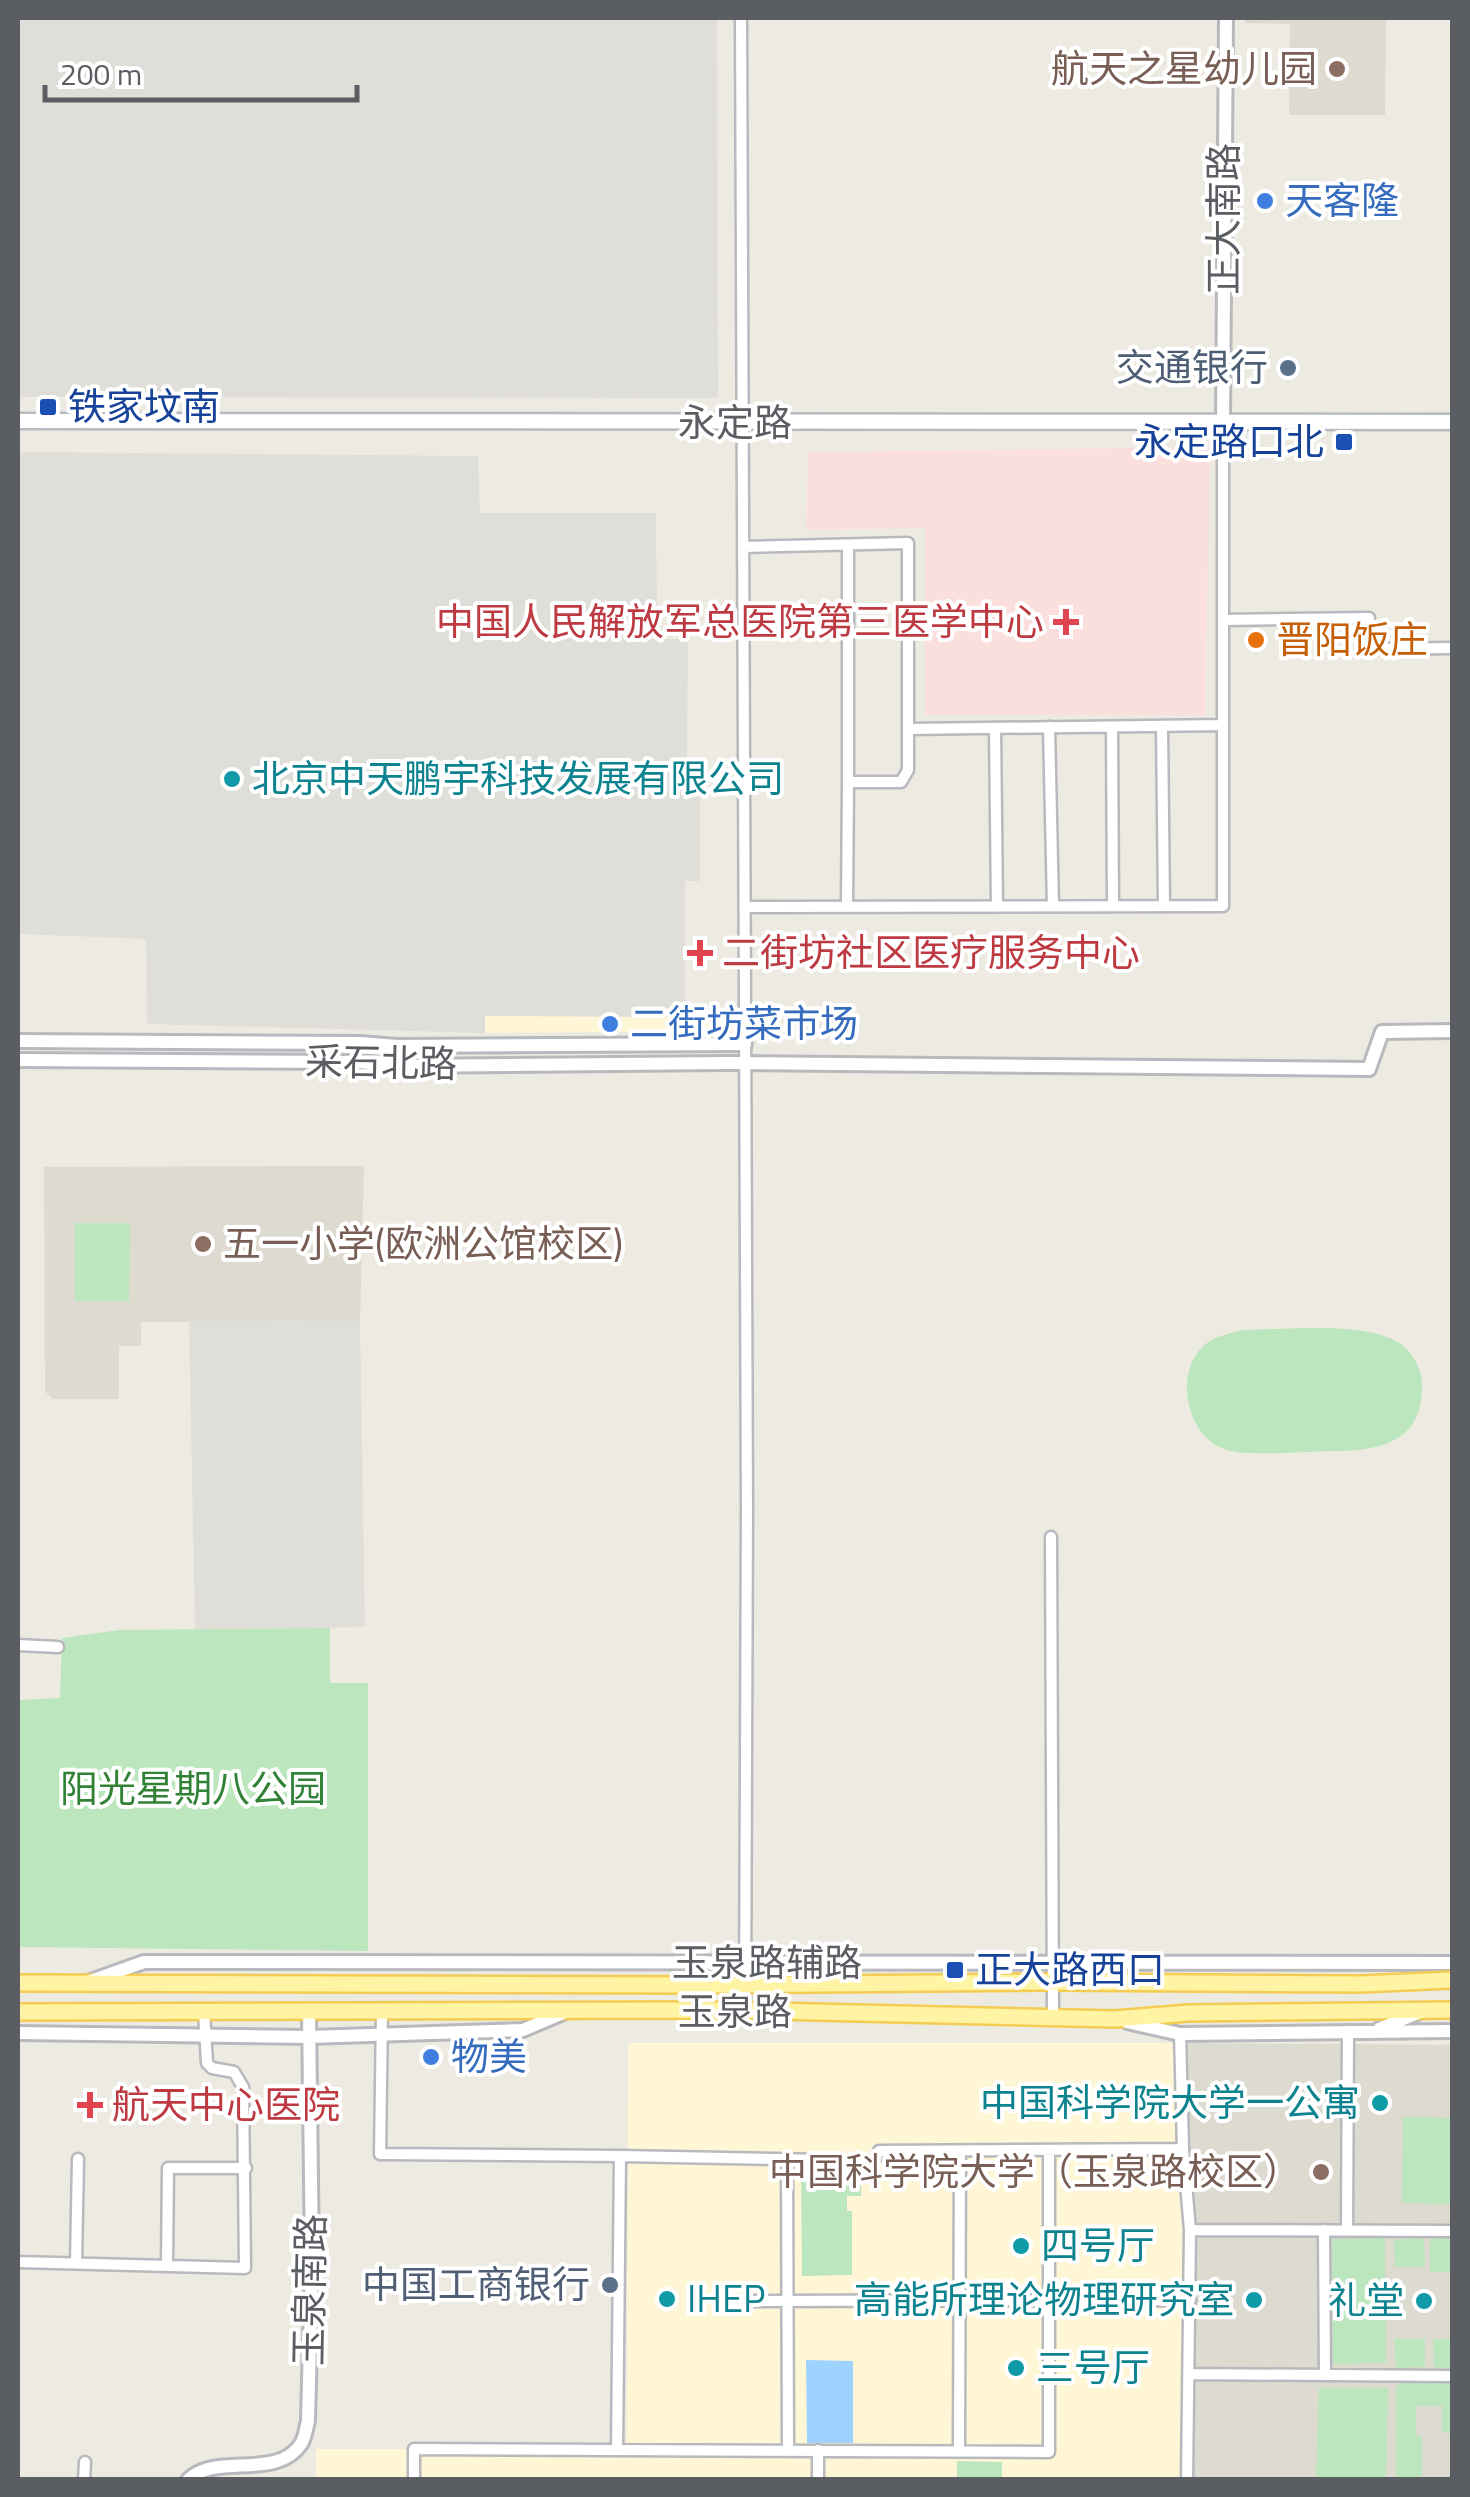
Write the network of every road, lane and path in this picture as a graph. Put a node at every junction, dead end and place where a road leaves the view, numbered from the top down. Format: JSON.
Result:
{"nodes":[{"id":1,"x":741,"y":18,"type":"edge"},
{"id":2,"x":1226,"y":18,"type":"edge"},
{"id":3,"x":1222,"y":420,"type":"junction"},
{"id":4,"x":18,"y":422,"type":"edge"},
{"id":5,"x":1452,"y":422,"type":"edge"},
{"id":6,"x":742,"y":424,"type":"junction"},
{"id":7,"x":848,"y":545,"type":"junction"},
{"id":8,"x":744,"y":547,"type":"junction"},
{"id":9,"x":1223,"y":620,"type":"junction"},
{"id":10,"x":1452,"y":648,"type":"edge"},
{"id":11,"x":1223,"y":725,"type":"junction"},
{"id":12,"x":1112,"y":726,"type":"junction"},
{"id":13,"x":1162,"y":726,"type":"junction"},
{"id":14,"x":1049,"y":727,"type":"junction"},
{"id":15,"x":996,"y":728,"type":"junction"},
{"id":16,"x":908,"y":729,"type":"junction"},
{"id":17,"x":848,"y":782,"type":"junction"},
{"id":18,"x":998,"y":906,"type":"junction"},
{"id":19,"x":1053,"y":906,"type":"junction"},
{"id":20,"x":1113,"y":906,"type":"junction"},
{"id":21,"x":1164,"y":906,"type":"junction"},
{"id":22,"x":745,"y":907,"type":"junction"},
{"id":23,"x":847,"y":907,"type":"junction"},
{"id":24,"x":1452,"y":1031,"type":"edge"},
{"id":25,"x":18,"y":1042,"type":"edge"},
{"id":26,"x":745,"y":1044,"type":"junction"},
{"id":27,"x":18,"y":1060,"type":"edge"},
{"id":28,"x":745,"y":1064,"type":"junction"},
{"id":29,"x":1051,"y":1537,"type":"dead end"},
{"id":30,"x":18,"y":1645,"type":"edge"},
{"id":31,"x":58,"y":1647,"type":"dead end"},
{"id":32,"x":744,"y":1963,"type":"junction"},
{"id":33,"x":1054,"y":1963,"type":"junction"},
{"id":34,"x":1452,"y":1963,"type":"edge"},
{"id":35,"x":1452,"y":1980,"type":"edge"},
{"id":36,"x":18,"y":1982,"type":"edge"},
{"id":37,"x":1053,"y":1982,"type":"junction"},
{"id":38,"x":85,"y":1983,"type":"junction"},
{"id":39,"x":744,"y":1984,"type":"junction"},
{"id":40,"x":706,"y":1985,"type":"junction"},
{"id":41,"x":707,"y":2010,"type":"junction"},
{"id":42,"x":1452,"y":2010,"type":"edge"},
{"id":43,"x":744,"y":2011,"type":"junction"},
{"id":44,"x":1422,"y":2011,"type":"junction"},
{"id":45,"x":18,"y":2012,"type":"edge"},
{"id":46,"x":204,"y":2012,"type":"junction"},
{"id":47,"x":308,"y":2012,"type":"junction"},
{"id":48,"x":382,"y":2013,"type":"junction"},
{"id":49,"x":563,"y":2013,"type":"junction"},
{"id":50,"x":1053,"y":2017,"type":"junction"},
{"id":51,"x":1115,"y":2019,"type":"junction"},
{"id":52,"x":1452,"y":2031,"type":"edge"},
{"id":53,"x":1348,"y":2032,"type":"junction"},
{"id":54,"x":1372,"y":2032,"type":"junction"},
{"id":55,"x":18,"y":2033,"type":"edge"},
{"id":56,"x":1180,"y":2034,"type":"junction"},
{"id":57,"x":204,"y":2035,"type":"junction"},
{"id":58,"x":382,"y":2036,"type":"junction"},
{"id":59,"x":309,"y":2037,"type":"junction"},
{"id":60,"x":1183,"y":2149,"type":"junction"},
{"id":61,"x":960,"y":2152,"type":"junction"},
{"id":62,"x":1049,"y":2152,"type":"junction"},
{"id":63,"x":620,"y":2156,"type":"junction"},
{"id":64,"x":787,"y":2159,"type":"junction"},
{"id":65,"x":78,"y":2160,"type":"dead end"},
{"id":66,"x":246,"y":2168,"type":"junction"},
{"id":67,"x":1190,"y":2230,"type":"junction"},
{"id":68,"x":1324,"y":2230,"type":"junction"},
{"id":69,"x":1347,"y":2230,"type":"junction"},
{"id":70,"x":1452,"y":2231,"type":"edge"},
{"id":71,"x":18,"y":2262,"type":"edge"},
{"id":72,"x":76,"y":2264,"type":"junction"},
{"id":73,"x":167,"y":2266,"type":"junction"},
{"id":74,"x":960,"y":2300,"type":"junction"},
{"id":75,"x":1049,"y":2300,"type":"junction"},
{"id":76,"x":1190,"y":2300,"type":"junction"},
{"id":77,"x":728,"y":2301,"type":"dead end"},
{"id":78,"x":787,"y":2301,"type":"junction"},
{"id":79,"x":1190,"y":2374,"type":"junction"},
{"id":80,"x":1325,"y":2375,"type":"junction"},
{"id":81,"x":1452,"y":2376,"type":"edge"},
{"id":82,"x":617,"y":2450,"type":"junction"},
{"id":83,"x":788,"y":2450,"type":"junction"},
{"id":84,"x":818,"y":2450,"type":"junction"},
{"id":85,"x":958,"y":2452,"type":"junction"},
{"id":86,"x":85,"y":2462,"type":"dead end"},
{"id":87,"x":84,"y":2480,"type":"edge"},
{"id":88,"x":188,"y":2480,"type":"edge"},
{"id":89,"x":414,"y":2480,"type":"edge"},
{"id":90,"x":818,"y":2480,"type":"edge"},
{"id":91,"x":1188,"y":2480,"type":"edge"}],
"edges":[{"from":1,"to":6,"type":"street"},
{"from":2,"to":3,"type":"street","name":"正大南路"},
{"from":3,"to":5,"type":"main road","name":"永定路"},
{"from":3,"to":6,"type":"main road","name":"永定路"},
{"from":3,"to":9,"type":"street"},
{"from":4,"to":6,"type":"main road","name":"永定路"},
{"from":6,"to":8,"type":"street"},
{"from":7,"to":8,"type":"street"},
{"from":7,"to":16,"type":"street"},
{"from":7,"to":17,"type":"street"},
{"from":8,"to":22,"type":"street"},
{"from":9,"to":10,"type":"street"},
{"from":9,"to":11,"type":"street"},
{"from":11,"to":13,"type":"street"},
{"from":11,"to":21,"type":"street"},
{"from":12,"to":13,"type":"street"},
{"from":12,"to":14,"type":"street"},
{"from":12,"to":20,"type":"street"},
{"from":13,"to":21,"type":"street"},
{"from":14,"to":15,"type":"street"},
{"from":14,"to":19,"type":"street"},
{"from":15,"to":16,"type":"street"},
{"from":15,"to":18,"type":"street"},
{"from":16,"to":17,"type":"street"},
{"from":17,"to":23,"type":"street"},
{"from":18,"to":19,"type":"street"},
{"from":18,"to":23,"type":"street"},
{"from":19,"to":20,"type":"street"},
{"from":20,"to":21,"type":"street"},
{"from":22,"to":23,"type":"street"},
{"from":22,"to":26,"type":"street"},
{"from":24,"to":28,"type":"street","name":"采石北路"},
{"from":25,"to":26,"type":"street","name":"采石北路"},
{"from":26,"to":28,"type":"street"},
{"from":27,"to":28,"type":"street","name":"采石北路"},
{"from":28,"to":32,"type":"street"},
{"from":29,"to":33,"type":"street"},
{"from":30,"to":31,"type":"street"},
{"from":32,"to":33,"type":"street","name":"玉泉路辅路"},
{"from":32,"to":38,"type":"street","name":"玉泉路辅路"},
{"from":32,"to":39,"type":"street"},
{"from":33,"to":34,"type":"street","name":"玉泉路辅路"},
{"from":33,"to":37,"type":"street"},
{"from":35,"to":37,"type":"main road","name":"玉泉路"},
{"from":36,"to":38,"type":"main road","name":"玉泉路"},
{"from":37,"to":39,"type":"main road","name":"玉泉路"},
{"from":37,"to":50,"type":"street"},
{"from":38,"to":40,"type":"main road","name":"玉泉路"},
{"from":39,"to":40,"type":"main road","name":"玉泉路"},
{"from":39,"to":43,"type":"street"},
{"from":40,"to":41,"type":"main road"},
{"from":41,"to":43,"type":"main road","name":"玉泉路"},
{"from":41,"to":49,"type":"main road","name":"玉泉路"},
{"from":42,"to":44,"type":"main road","name":"玉泉路"},
{"from":43,"to":50,"type":"main road","name":"玉泉路"},
{"from":44,"to":51,"type":"main road","name":"玉泉路"},
{"from":44,"to":54,"type":"street"},
{"from":45,"to":46,"type":"main road","name":"玉泉路"},
{"from":46,"to":47,"type":"main road","name":"玉泉路"},
{"from":46,"to":57,"type":"street"},
{"from":47,"to":48,"type":"main road","name":"玉泉路"},
{"from":47,"to":59,"type":"street","name":"玉泉南路"},
{"from":48,"to":49,"type":"main road","name":"玉泉路"},
{"from":48,"to":58,"type":"street"},
{"from":49,"to":58,"type":"street"},
{"from":50,"to":51,"type":"main road","name":"玉泉路"},
{"from":51,"to":56,"type":"street"},
{"from":52,"to":54,"type":"street"},
{"from":53,"to":54,"type":"street"},
{"from":53,"to":56,"type":"street"},
{"from":53,"to":69,"type":"street"},
{"from":55,"to":57,"type":"street"},
{"from":56,"to":60,"type":"street"},
{"from":57,"to":59,"type":"street"},
{"from":57,"to":66,"type":"street"},
{"from":58,"to":59,"type":"street"},
{"from":58,"to":63,"type":"street"},
{"from":59,"to":88,"type":"street","name":"玉泉南路"},
{"from":60,"to":62,"type":"street"},
{"from":60,"to":67,"type":"street"},
{"from":61,"to":62,"type":"street"},
{"from":61,"to":64,"type":"street"},
{"from":61,"to":74,"type":"street"},
{"from":62,"to":75,"type":"street"},
{"from":63,"to":64,"type":"street"},
{"from":63,"to":82,"type":"street"},
{"from":64,"to":78,"type":"street"},
{"from":65,"to":72,"type":"street"},
{"from":66,"to":73,"type":"street"},
{"from":66,"to":73,"type":"street"},
{"from":67,"to":68,"type":"street"},
{"from":67,"to":76,"type":"street"},
{"from":68,"to":69,"type":"street"},
{"from":68,"to":80,"type":"street"},
{"from":69,"to":70,"type":"street"},
{"from":71,"to":72,"type":"street"},
{"from":72,"to":73,"type":"street"},
{"from":74,"to":75,"type":"street"},
{"from":74,"to":78,"type":"street"},
{"from":74,"to":85,"type":"street"},
{"from":75,"to":76,"type":"street"},
{"from":75,"to":85,"type":"street"},
{"from":76,"to":79,"type":"street"},
{"from":77,"to":78,"type":"street"},
{"from":78,"to":83,"type":"street"},
{"from":79,"to":80,"type":"street"},
{"from":79,"to":91,"type":"street"},
{"from":80,"to":81,"type":"street"},
{"from":82,"to":83,"type":"street"},
{"from":82,"to":89,"type":"street"},
{"from":83,"to":84,"type":"street"},
{"from":84,"to":85,"type":"street"},
{"from":84,"to":90,"type":"street"},
{"from":86,"to":87,"type":"street"}]}
